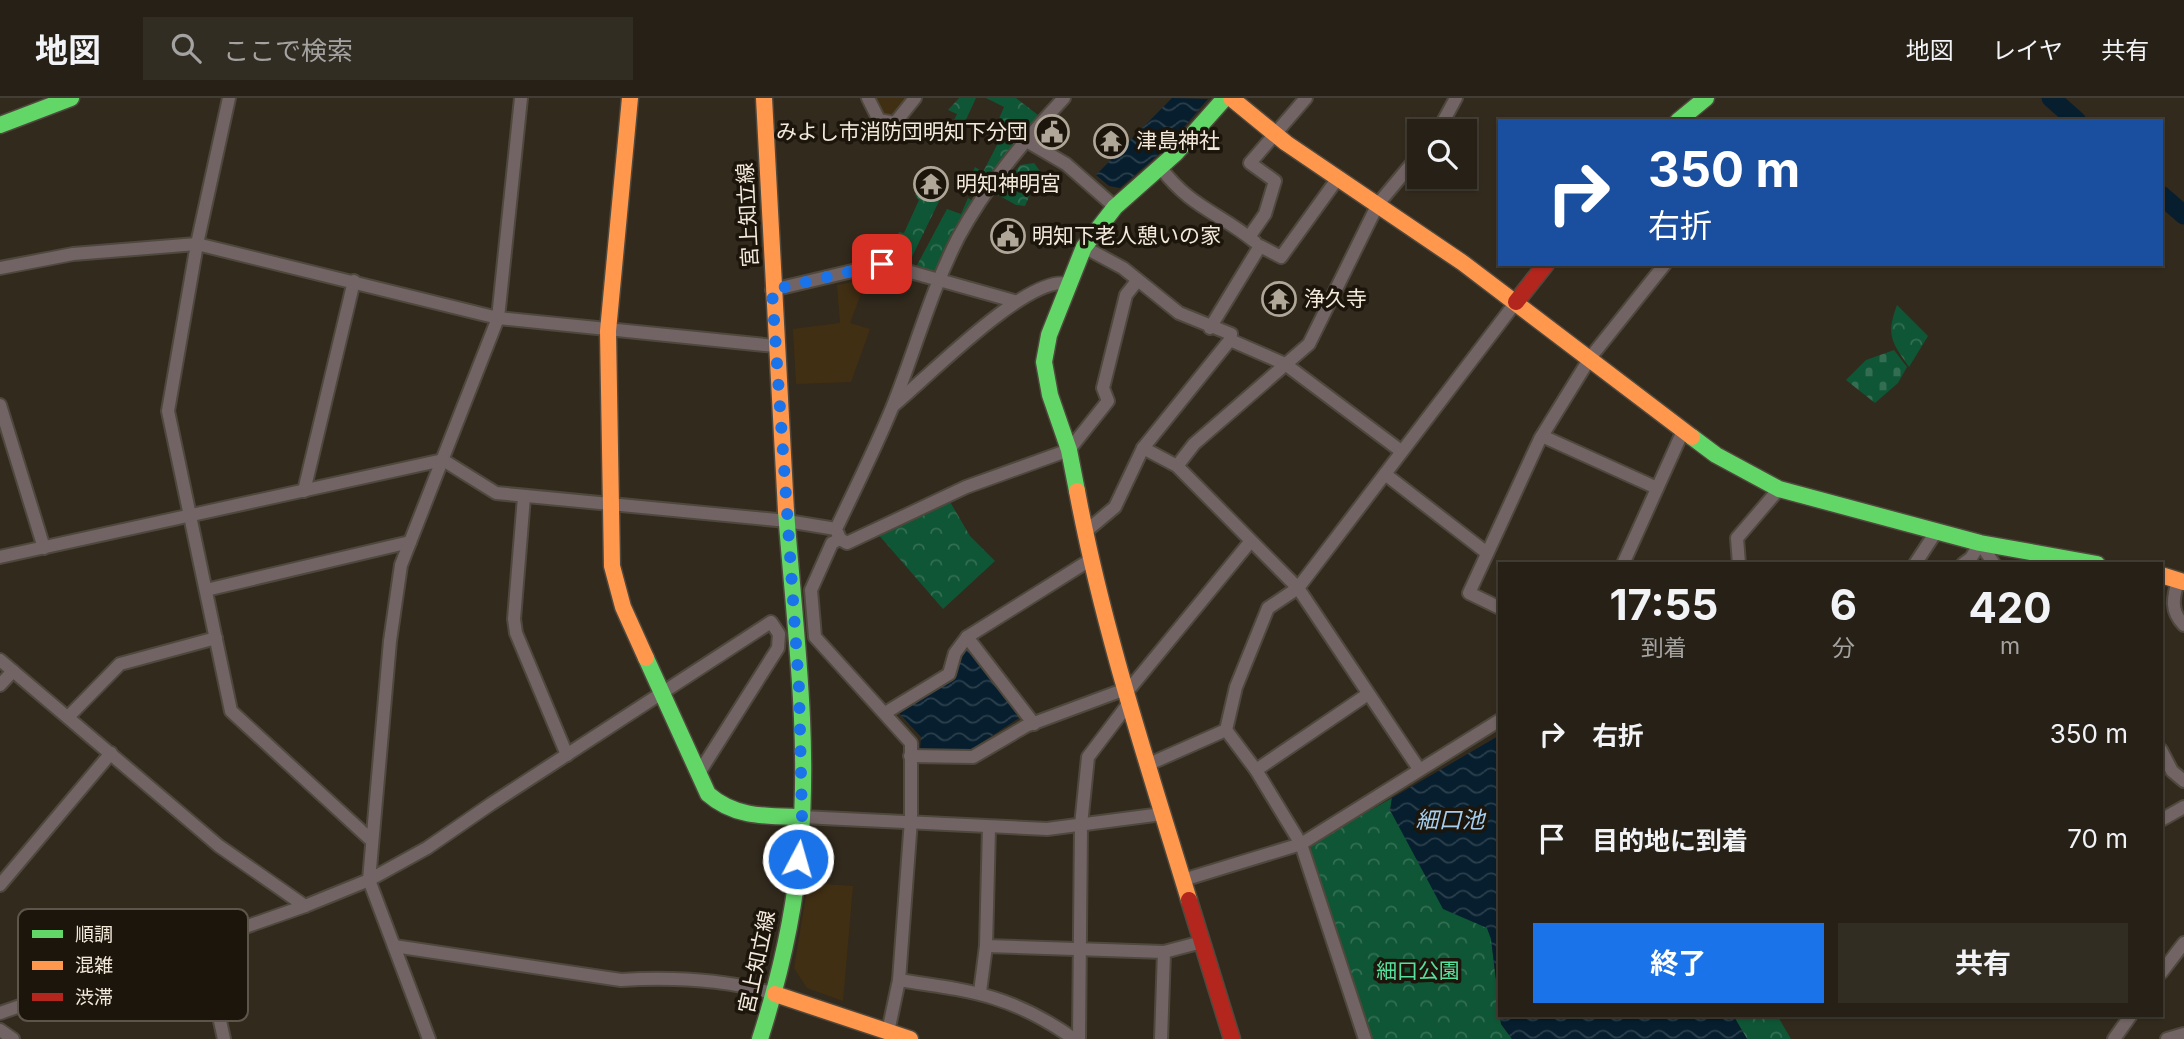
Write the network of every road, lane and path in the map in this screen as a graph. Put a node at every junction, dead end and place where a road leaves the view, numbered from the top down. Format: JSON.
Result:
{"nodes":[{"id":1,"x":71,"y":98,"type":"edge"},
{"id":2,"x":229,"y":98,"type":"edge"},
{"id":3,"x":521,"y":98,"type":"edge"},
{"id":4,"x":630,"y":98,"type":"edge"},
{"id":5,"x":764,"y":98,"type":"edge"},
{"id":6,"x":868,"y":98,"type":"edge"},
{"id":7,"x":915,"y":98,"type":"edge"},
{"id":8,"x":1064,"y":98,"type":"edge"},
{"id":9,"x":1225,"y":98,"type":"edge"},
{"id":10,"x":1231,"y":98,"type":"edge"},
{"id":11,"x":1306,"y":98,"type":"edge"},
{"id":12,"x":1456,"y":98,"type":"edge"},
{"id":13,"x":1706,"y":98,"type":"edge"},
{"id":14,"x":1687,"y":118,"type":"edge"},
{"id":15,"x":1445,"y":119,"type":"edge"},
{"id":16,"x":0,"y":124,"type":"edge"},
{"id":17,"x":1274,"y":134,"type":"junction"},
{"id":18,"x":1025,"y":140,"type":"junction"},
{"id":19,"x":1161,"y":168,"type":"junction"},
{"id":20,"x":1407,"y":169,"type":"edge"},
{"id":21,"x":1338,"y":178,"type":"junction"},
{"id":22,"x":1378,"y":204,"type":"junction"},
{"id":23,"x":1115,"y":207,"type":"junction"},
{"id":24,"x":1249,"y":237,"type":"junction"},
{"id":25,"x":197,"y":244,"type":"junction"},
{"id":26,"x":1260,"y":246,"type":"junction"},
{"id":27,"x":1084,"y":247,"type":"junction"},
{"id":28,"x":1544,"y":266,"type":"edge"},
{"id":29,"x":1663,"y":266,"type":"edge"},
{"id":30,"x":0,"y":268,"type":"edge"},
{"id":31,"x":354,"y":281,"type":"junction"},
{"id":32,"x":937,"y":281,"type":"junction"},
{"id":33,"x":1137,"y":281,"type":"junction"},
{"id":34,"x":1067,"y":284,"type":"junction"},
{"id":35,"x":772,"y":290,"type":"junction"},
{"id":36,"x":1014,"y":301,"type":"junction"},
{"id":37,"x":1516,"y":302,"type":"junction"},
{"id":38,"x":498,"y":318,"type":"junction"},
{"id":39,"x":1210,"y":328,"type":"junction"},
{"id":40,"x":608,"y":331,"type":"junction"},
{"id":41,"x":1230,"y":340,"type":"junction"},
{"id":42,"x":775,"y":346,"type":"junction"},
{"id":43,"x":1590,"y":358,"type":"junction"},
{"id":44,"x":1285,"y":365,"type":"junction"},
{"id":45,"x":0,"y":405,"type":"edge"},
{"id":46,"x":892,"y":407,"type":"junction"},
{"id":47,"x":1683,"y":431,"type":"junction"},
{"id":48,"x":1542,"y":436,"type":"junction"},
{"id":49,"x":1143,"y":448,"type":"junction"},
{"id":50,"x":1069,"y":450,"type":"junction"},
{"id":51,"x":1401,"y":452,"type":"junction"},
{"id":52,"x":443,"y":460,"type":"junction"},
{"id":53,"x":1177,"y":466,"type":"junction"},
{"id":54,"x":1385,"y":474,"type":"junction"},
{"id":55,"x":1657,"y":488,"type":"junction"},
{"id":56,"x":1779,"y":489,"type":"junction"},
{"id":57,"x":304,"y":491,"type":"junction"},
{"id":58,"x":524,"y":497,"type":"junction"},
{"id":59,"x":610,"y":505,"type":"junction"},
{"id":60,"x":191,"y":515,"type":"junction"},
{"id":61,"x":787,"y":522,"type":"junction"},
{"id":62,"x":1936,"y":532,"type":"junction"},
{"id":63,"x":1084,"y":533,"type":"junction"},
{"id":64,"x":838,"y":534,"type":"junction"},
{"id":65,"x":410,"y":542,"type":"junction"},
{"id":66,"x":1250,"y":542,"type":"junction"},
{"id":67,"x":1980,"y":543,"type":"junction"},
{"id":68,"x":44,"y":548,"type":"junction"},
{"id":69,"x":1487,"y":553,"type":"junction"},
{"id":70,"x":0,"y":557,"type":"edge"},
{"id":71,"x":1090,"y":560,"type":"junction"},
{"id":72,"x":1624,"y":562,"type":"edge"},
{"id":73,"x":1739,"y":562,"type":"edge"},
{"id":74,"x":1916,"y":562,"type":"edge"},
{"id":75,"x":1967,"y":562,"type":"edge"},
{"id":76,"x":1993,"y":562,"type":"edge"},
{"id":77,"x":2086,"y":562,"type":"edge"},
{"id":78,"x":2163,"y":575,"type":"edge"},
{"id":79,"x":2182,"y":576,"type":"edge"},
{"id":80,"x":1298,"y":588,"type":"junction"},
{"id":81,"x":206,"y":590,"type":"junction"},
{"id":82,"x":1498,"y":607,"type":"edge"},
{"id":83,"x":2184,"y":625,"type":"edge"},
{"id":84,"x":216,"y":638,"type":"junction"},
{"id":85,"x":967,"y":638,"type":"junction"},
{"id":86,"x":0,"y":660,"type":"edge"},
{"id":87,"x":13,"y":671,"type":"junction"},
{"id":88,"x":0,"y":685,"type":"edge"},
{"id":89,"x":661,"y":694,"type":"junction"},
{"id":90,"x":1368,"y":694,"type":"junction"},
{"id":91,"x":1127,"y":697,"type":"junction"},
{"id":92,"x":885,"y":713,"type":"junction"},
{"id":93,"x":69,"y":716,"type":"junction"},
{"id":94,"x":1498,"y":721,"type":"edge"},
{"id":95,"x":1034,"y":724,"type":"junction"},
{"id":96,"x":1226,"y":730,"type":"junction"},
{"id":97,"x":111,"y":753,"type":"junction"},
{"id":98,"x":2163,"y":754,"type":"edge"},
{"id":99,"x":567,"y":755,"type":"junction"},
{"id":100,"x":910,"y":756,"type":"junction"},
{"id":101,"x":1149,"y":764,"type":"junction"},
{"id":102,"x":1419,"y":769,"type":"junction"},
{"id":103,"x":1256,"y":770,"type":"junction"},
{"id":104,"x":699,"y":773,"type":"junction"},
{"id":105,"x":2184,"y":781,"type":"edge"},
{"id":106,"x":2184,"y":807,"type":"edge"},
{"id":107,"x":1162,"y":814,"type":"junction"},
{"id":108,"x":802,"y":817,"type":"junction"},
{"id":109,"x":2163,"y":819,"type":"edge"},
{"id":110,"x":911,"y":820,"type":"junction"},
{"id":111,"x":1081,"y":825,"type":"junction"},
{"id":112,"x":989,"y":827,"type":"junction"},
{"id":113,"x":370,"y":839,"type":"junction"},
{"id":114,"x":1301,"y":845,"type":"junction"},
{"id":115,"x":369,"y":880,"type":"junction"},
{"id":116,"x":1183,"y":880,"type":"junction"},
{"id":117,"x":0,"y":886,"type":"edge"},
{"id":118,"x":305,"y":906,"type":"junction"},
{"id":119,"x":248,"y":925,"type":"edge"},
{"id":120,"x":1202,"y":942,"type":"junction"},
{"id":121,"x":2184,"y":943,"type":"edge"},
{"id":122,"x":394,"y":946,"type":"junction"},
{"id":123,"x":986,"y":946,"type":"junction"},
{"id":124,"x":1081,"y":950,"type":"junction"},
{"id":125,"x":1164,"y":952,"type":"junction"},
{"id":126,"x":2163,"y":970,"type":"edge"},
{"id":127,"x":899,"y":980,"type":"junction"},
{"id":128,"x":980,"y":992,"type":"junction"},
{"id":129,"x":775,"y":994,"type":"junction"},
{"id":130,"x":18,"y":1006,"type":"edge"},
{"id":131,"x":0,"y":1013,"type":"edge"},
{"id":132,"x":2130,"y":1017,"type":"edge"},
{"id":133,"x":220,"y":1021,"type":"edge"},
{"id":134,"x":0,"y":1030,"type":"edge"},
{"id":135,"x":888,"y":1032,"type":"junction"},
{"id":136,"x":2184,"y":1034,"type":"edge"},
{"id":137,"x":13,"y":1039,"type":"edge"},
{"id":138,"x":224,"y":1039,"type":"edge"},
{"id":139,"x":429,"y":1039,"type":"edge"},
{"id":140,"x":760,"y":1039,"type":"edge"},
{"id":141,"x":910,"y":1039,"type":"edge"},
{"id":142,"x":1073,"y":1039,"type":"edge"},
{"id":143,"x":1079,"y":1039,"type":"edge"},
{"id":144,"x":1161,"y":1039,"type":"edge"},
{"id":145,"x":1232,"y":1039,"type":"edge"},
{"id":146,"x":1365,"y":1039,"type":"edge"},
{"id":147,"x":2113,"y":1039,"type":"edge"},
{"id":148,"x":2167,"y":1039,"type":"edge"}],
"edges":[{"from":1,"to":16,"type":"street"},
{"from":2,"to":25,"type":"street"},
{"from":3,"to":38,"type":"street"},
{"from":4,"to":40,"type":"street"},
{"from":5,"to":35,"type":"street","name":"宮上知立線"},
{"from":6,"to":7,"type":"street"},
{"from":8,"to":18,"type":"street"},
{"from":9,"to":19,"type":"street"},
{"from":10,"to":17,"type":"street"},
{"from":11,"to":17,"type":"street"},
{"from":12,"to":15,"type":"street"},
{"from":13,"to":14,"type":"street"},
{"from":17,"to":21,"type":"street"},
{"from":17,"to":24,"type":"street"},
{"from":18,"to":23,"type":"street"},
{"from":18,"to":32,"type":"street"},
{"from":19,"to":23,"type":"street"},
{"from":19,"to":24,"type":"street"},
{"from":20,"to":22,"type":"street"},
{"from":21,"to":22,"type":"street"},
{"from":21,"to":26,"type":"street"},
{"from":22,"to":37,"type":"street"},
{"from":22,"to":44,"type":"street"},
{"from":23,"to":27,"type":"street"},
{"from":24,"to":26,"type":"street"},
{"from":25,"to":30,"type":"street"},
{"from":25,"to":31,"type":"street"},
{"from":25,"to":60,"type":"street"},
{"from":26,"to":39,"type":"street"},
{"from":27,"to":33,"type":"street"},
{"from":27,"to":34,"type":"street"},
{"from":28,"to":37,"type":"street"},
{"from":29,"to":43,"type":"street"},
{"from":31,"to":38,"type":"street"},
{"from":31,"to":57,"type":"street"},
{"from":32,"to":35,"type":"street"},
{"from":32,"to":36,"type":"street"},
{"from":32,"to":46,"type":"street"},
{"from":33,"to":39,"type":"street"},
{"from":33,"to":50,"type":"street"},
{"from":34,"to":36,"type":"street"},
{"from":34,"to":50,"type":"street"},
{"from":35,"to":42,"type":"street","name":"宮上知立線"},
{"from":36,"to":46,"type":"street"},
{"from":37,"to":43,"type":"street"},
{"from":37,"to":51,"type":"street"},
{"from":38,"to":40,"type":"street"},
{"from":38,"to":52,"type":"street"},
{"from":39,"to":41,"type":"street"},
{"from":40,"to":42,"type":"street"},
{"from":40,"to":59,"type":"street"},
{"from":41,"to":44,"type":"street"},
{"from":41,"to":49,"type":"street"},
{"from":42,"to":61,"type":"street","name":"宮上知立線"},
{"from":43,"to":47,"type":"street"},
{"from":43,"to":48,"type":"street"},
{"from":44,"to":51,"type":"street"},
{"from":44,"to":53,"type":"street"},
{"from":45,"to":68,"type":"street"},
{"from":46,"to":64,"type":"street"},
{"from":47,"to":55,"type":"street"},
{"from":47,"to":56,"type":"street"},
{"from":48,"to":55,"type":"street"},
{"from":48,"to":69,"type":"street"},
{"from":49,"to":53,"type":"street"},
{"from":49,"to":63,"type":"street"},
{"from":50,"to":63,"type":"street"},
{"from":50,"to":64,"type":"street"},
{"from":51,"to":54,"type":"street"},
{"from":52,"to":57,"type":"street"},
{"from":52,"to":58,"type":"street"},
{"from":52,"to":65,"type":"street"},
{"from":53,"to":66,"type":"street"},
{"from":54,"to":69,"type":"street"},
{"from":54,"to":80,"type":"street"},
{"from":55,"to":72,"type":"street"},
{"from":56,"to":62,"type":"street"},
{"from":56,"to":73,"type":"street"},
{"from":57,"to":60,"type":"street"},
{"from":58,"to":59,"type":"street"},
{"from":58,"to":99,"type":"street"},
{"from":59,"to":61,"type":"street"},
{"from":59,"to":89,"type":"street"},
{"from":60,"to":68,"type":"street"},
{"from":60,"to":81,"type":"street"},
{"from":61,"to":64,"type":"street"},
{"from":61,"to":108,"type":"street","name":"宮上知立線"},
{"from":62,"to":67,"type":"street"},
{"from":62,"to":74,"type":"street"},
{"from":63,"to":71,"type":"street"},
{"from":64,"to":92,"type":"street"},
{"from":65,"to":81,"type":"street"},
{"from":65,"to":113,"type":"street"},
{"from":66,"to":80,"type":"street"},
{"from":66,"to":91,"type":"street"},
{"from":67,"to":75,"type":"street"},
{"from":67,"to":76,"type":"street"},
{"from":67,"to":77,"type":"street"},
{"from":68,"to":70,"type":"street"},
{"from":69,"to":82,"type":"street"},
{"from":71,"to":85,"type":"street"},
{"from":71,"to":91,"type":"street"},
{"from":78,"to":79,"type":"street"},
{"from":79,"to":83,"type":"street"},
{"from":80,"to":90,"type":"street"},
{"from":80,"to":96,"type":"street"},
{"from":81,"to":84,"type":"street"},
{"from":84,"to":93,"type":"street"},
{"from":84,"to":113,"type":"street"},
{"from":85,"to":92,"type":"street"},
{"from":85,"to":95,"type":"street"},
{"from":86,"to":87,"type":"street"},
{"from":87,"to":88,"type":"street"},
{"from":87,"to":93,"type":"street"},
{"from":89,"to":99,"type":"street"},
{"from":89,"to":104,"type":"street"},
{"from":89,"to":104,"type":"street"},
{"from":90,"to":102,"type":"street"},
{"from":90,"to":103,"type":"street"},
{"from":91,"to":95,"type":"street"},
{"from":91,"to":101,"type":"street"},
{"from":91,"to":111,"type":"street"},
{"from":92,"to":100,"type":"street"},
{"from":93,"to":97,"type":"street"},
{"from":94,"to":102,"type":"street"},
{"from":95,"to":100,"type":"street"},
{"from":96,"to":101,"type":"street"},
{"from":96,"to":103,"type":"street"},
{"from":97,"to":117,"type":"street"},
{"from":97,"to":118,"type":"street"},
{"from":98,"to":105,"type":"street"},
{"from":99,"to":115,"type":"street"},
{"from":100,"to":110,"type":"street"},
{"from":101,"to":107,"type":"street"},
{"from":102,"to":114,"type":"street"},
{"from":103,"to":114,"type":"street"},
{"from":104,"to":108,"type":"street"},
{"from":106,"to":109,"type":"street"},
{"from":107,"to":111,"type":"street"},
{"from":107,"to":116,"type":"street"},
{"from":108,"to":110,"type":"street"},
{"from":108,"to":129,"type":"street","name":"宮上知立線"},
{"from":110,"to":112,"type":"street"},
{"from":110,"to":127,"type":"street"},
{"from":111,"to":112,"type":"street"},
{"from":111,"to":124,"type":"street"},
{"from":112,"to":123,"type":"street"},
{"from":113,"to":115,"type":"street"},
{"from":114,"to":116,"type":"street"},
{"from":114,"to":146,"type":"street"},
{"from":115,"to":118,"type":"street"},
{"from":115,"to":122,"type":"street"},
{"from":116,"to":120,"type":"street"},
{"from":118,"to":119,"type":"street"},
{"from":120,"to":125,"type":"street"},
{"from":120,"to":145,"type":"street"},
{"from":121,"to":126,"type":"street"},
{"from":122,"to":129,"type":"street"},
{"from":122,"to":139,"type":"street"},
{"from":123,"to":124,"type":"street"},
{"from":123,"to":128,"type":"street"},
{"from":124,"to":125,"type":"street"},
{"from":124,"to":143,"type":"street"},
{"from":125,"to":144,"type":"street"},
{"from":127,"to":128,"type":"street"},
{"from":127,"to":135,"type":"street"},
{"from":128,"to":142,"type":"street"},
{"from":129,"to":135,"type":"street"},
{"from":129,"to":140,"type":"street","name":"宮上知立線"},
{"from":130,"to":131,"type":"street"},
{"from":132,"to":147,"type":"street"},
{"from":133,"to":138,"type":"street"},
{"from":134,"to":137,"type":"street"},
{"from":135,"to":141,"type":"street"},
{"from":136,"to":148,"type":"street"}]}
